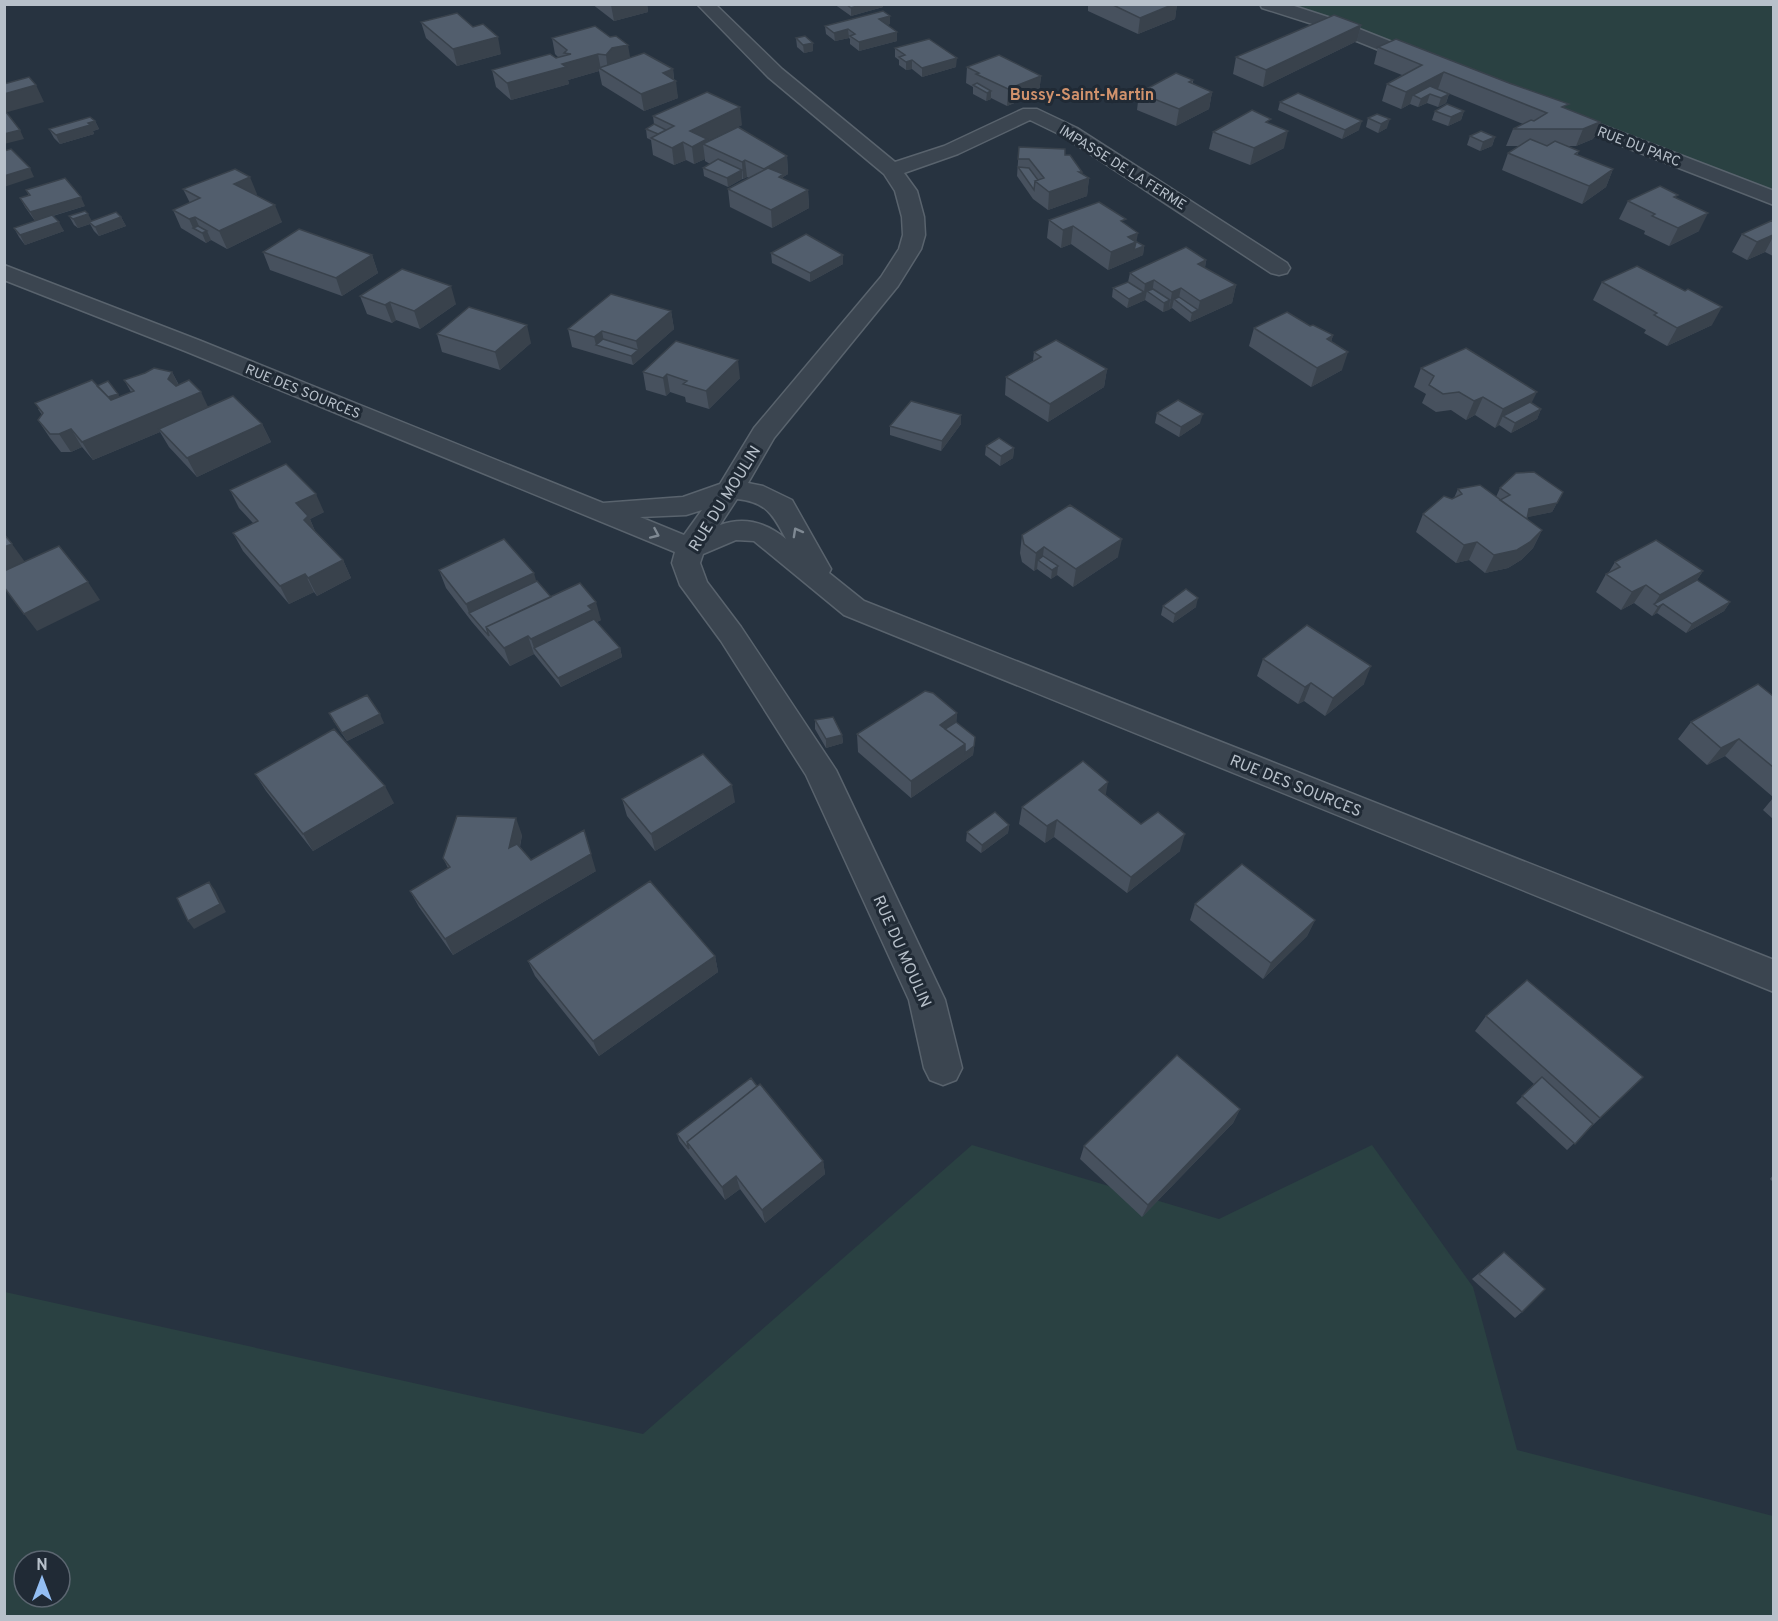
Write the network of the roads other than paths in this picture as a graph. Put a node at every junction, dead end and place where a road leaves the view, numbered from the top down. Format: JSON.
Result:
{"nodes":[{"id":1,"x":1268,"y":4,"type":"edge"},
{"id":2,"x":715,"y":8,"type":"edge"},
{"id":3,"x":1436,"y":66,"type":"edge"},
{"id":4,"x":1533,"y":104,"type":"edge"},
{"id":5,"x":892,"y":170,"type":"junction"},
{"id":6,"x":1773,"y":199,"type":"edge"},
{"id":7,"x":1279,"y":268,"type":"dead end"},
{"id":8,"x":4,"y":272,"type":"edge"},
{"id":9,"x":730,"y":490,"type":"junction"},
{"id":10,"x":602,"y":510,"type":"junction"},
{"id":11,"x":690,"y":548,"type":"junction"},
{"id":12,"x":825,"y":583,"type":"junction"},
{"id":13,"x":1773,"y":976,"type":"edge"},
{"id":14,"x":943,"y":1068,"type":"dead end"}],
"edges":[{"from":1,"to":3,"type":"street"},
{"from":2,"to":5,"type":"street","name":"RUE DU MOULIN"},
{"from":4,"to":6,"type":"street","name":"RUE DU PARC"},
{"from":5,"to":7,"type":"street","name":"IMPASSE DE LA FERME"},
{"from":5,"to":9,"type":"street","name":"RUE DU MOULIN"},
{"from":8,"to":10,"type":"street","name":"RUE DES SOURCES"},
{"from":9,"to":10,"type":"street","name":"RUE DES SOURCES"},
{"from":9,"to":11,"type":"street","name":"RUE DU MOULIN"},
{"from":12,"to":9,"type":"street","name":"RUE DES SOURCES","one_way":true},
{"from":10,"to":11,"type":"street","name":"RUE DES SOURCES","one_way":true},
{"from":11,"to":12,"type":"street","name":"RUE DES SOURCES"},
{"from":11,"to":14,"type":"street","name":"RUE DU MOULIN"},
{"from":12,"to":13,"type":"street","name":"RUE DES SOURCES"}]}
